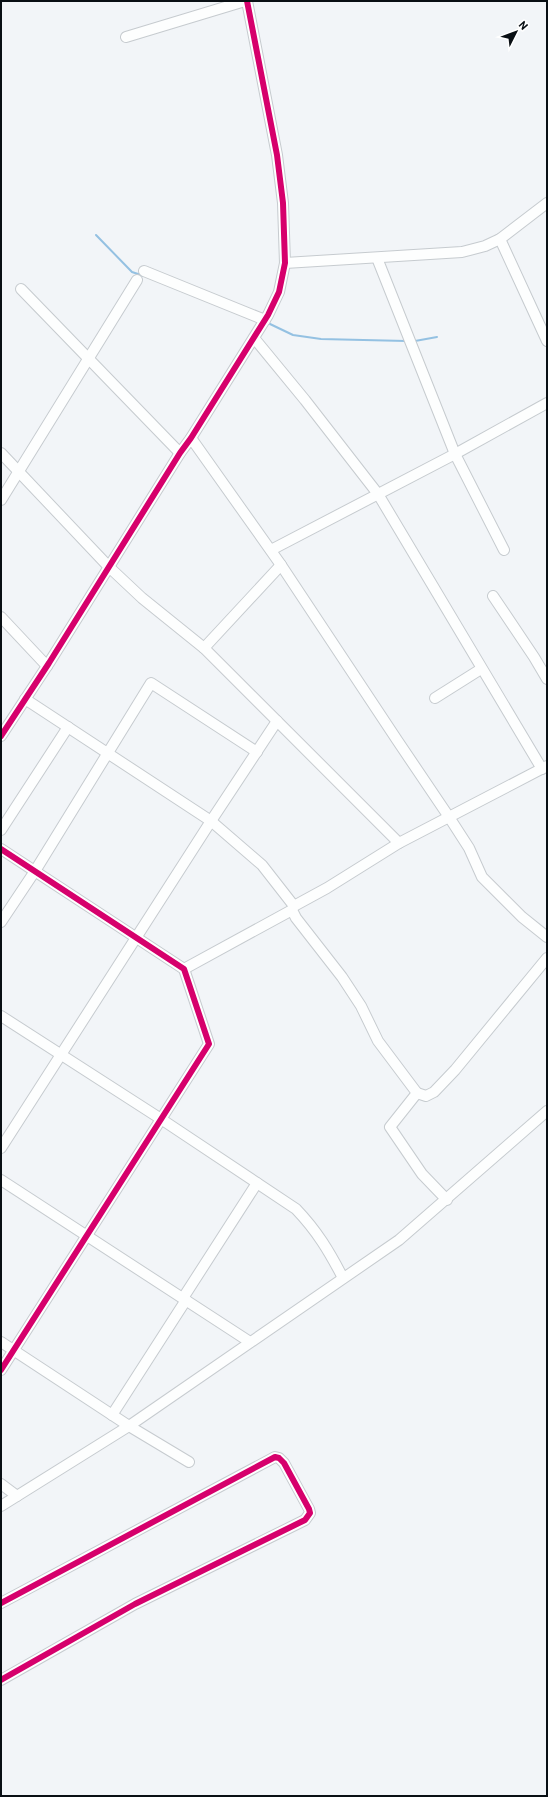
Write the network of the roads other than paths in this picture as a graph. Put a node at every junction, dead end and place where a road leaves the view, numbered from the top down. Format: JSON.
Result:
{"nodes":[{"id":1,"x":246,"y":1,"type":"edge"},
{"id":2,"x":126,"y":37,"type":"dead end"},
{"id":3,"x":547,"y":203,"type":"edge"},
{"id":4,"x":500,"y":239,"type":"junction"},
{"id":5,"x":378,"y":258,"type":"junction"},
{"id":6,"x":285,"y":263,"type":"junction"},
{"id":7,"x":144,"y":271,"type":"dead end"},
{"id":8,"x":137,"y":280,"type":"dead end"},
{"id":9,"x":21,"y":289,"type":"dead end"},
{"id":10,"x":265,"y":320,"type":"junction"},
{"id":11,"x":254,"y":338,"type":"junction"},
{"id":12,"x":547,"y":342,"type":"edge"},
{"id":13,"x":88,"y":358,"type":"junction"},
{"id":14,"x":547,"y":403,"type":"edge"},
{"id":15,"x":191,"y":438,"type":"junction"},
{"id":16,"x":1,"y":453,"type":"edge"},
{"id":17,"x":180,"y":453,"type":"junction"},
{"id":18,"x":455,"y":454,"type":"junction"},
{"id":19,"x":19,"y":471,"type":"junction"},
{"id":20,"x":378,"y":494,"type":"junction"},
{"id":21,"x":1,"y":500,"type":"edge"},
{"id":22,"x":271,"y":550,"type":"junction"},
{"id":23,"x":504,"y":550,"type":"dead end"},
{"id":24,"x":281,"y":565,"type":"junction"},
{"id":25,"x":109,"y":567,"type":"junction"},
{"id":26,"x":493,"y":596,"type":"dead end"},
{"id":27,"x":1,"y":617,"type":"edge"},
{"id":28,"x":204,"y":648,"type":"junction"},
{"id":29,"x":47,"y":666,"type":"junction"},
{"id":30,"x":481,"y":668,"type":"junction"},
{"id":31,"x":547,"y":679,"type":"edge"},
{"id":32,"x":435,"y":698,"type":"dead end"},
{"id":33,"x":25,"y":699,"type":"junction"},
{"id":34,"x":277,"y":722,"type":"junction"},
{"id":35,"x":68,"y":727,"type":"junction"},
{"id":36,"x":1,"y":736,"type":"edge"},
{"id":37,"x":257,"y":752,"type":"junction"},
{"id":38,"x":109,"y":754,"type":"junction"},
{"id":39,"x":544,"y":767,"type":"edge"},
{"id":40,"x":449,"y":817,"type":"junction"},
{"id":41,"x":211,"y":821,"type":"junction"},
{"id":42,"x":1,"y":830,"type":"edge"},
{"id":43,"x":399,"y":843,"type":"junction"},
{"id":44,"x":1,"y":849,"type":"edge"},
{"id":45,"x":35,"y":871,"type":"junction"},
{"id":46,"x":293,"y":908,"type":"junction"},
{"id":47,"x":1,"y":922,"type":"edge"},
{"id":48,"x":547,"y":937,"type":"edge"},
{"id":49,"x":136,"y":938,"type":"junction"},
{"id":50,"x":547,"y":958,"type":"edge"},
{"id":51,"x":184,"y":969,"type":"junction"},
{"id":52,"x":1,"y":1016,"type":"edge"},
{"id":53,"x":61,"y":1054,"type":"junction"},
{"id":54,"x":417,"y":1093,"type":"junction"},
{"id":55,"x":547,"y":1111,"type":"edge"},
{"id":56,"x":161,"y":1119,"type":"junction"},
{"id":57,"x":1,"y":1148,"type":"edge"},
{"id":58,"x":1,"y":1180,"type":"edge"},
{"id":59,"x":257,"y":1183,"type":"junction"},
{"id":60,"x":447,"y":1200,"type":"junction"},
{"id":61,"x":87,"y":1236,"type":"junction"},
{"id":62,"x":343,"y":1278,"type":"junction"},
{"id":63,"x":185,"y":1299,"type":"junction"},
{"id":64,"x":1,"y":1342,"type":"edge"},
{"id":65,"x":250,"y":1342,"type":"junction"},
{"id":66,"x":14,"y":1350,"type":"junction"},
{"id":67,"x":1,"y":1370,"type":"edge"},
{"id":68,"x":112,"y":1415,"type":"junction"},
{"id":69,"x":129,"y":1426,"type":"junction"},
{"id":70,"x":189,"y":1462,"type":"dead end"},
{"id":71,"x":1,"y":1484,"type":"edge"},
{"id":72,"x":17,"y":1496,"type":"junction"},
{"id":73,"x":1,"y":1506,"type":"edge"},
{"id":74,"x":1,"y":1603,"type":"edge"},
{"id":75,"x":3,"y":1675,"type":"edge"}],
"edges":[{"from":1,"to":2,"type":"street"},
{"from":1,"to":6,"type":"street"},
{"from":3,"to":4,"type":"street"},
{"from":4,"to":5,"type":"street"},
{"from":4,"to":12,"type":"street"},
{"from":5,"to":6,"type":"street"},
{"from":5,"to":18,"type":"street"},
{"from":6,"to":10,"type":"street"},
{"from":7,"to":10,"type":"street"},
{"from":8,"to":13,"type":"street"},
{"from":9,"to":13,"type":"street"},
{"from":10,"to":11,"type":"street"},
{"from":11,"to":15,"type":"street"},
{"from":11,"to":20,"type":"street"},
{"from":13,"to":17,"type":"street"},
{"from":13,"to":19,"type":"street"},
{"from":14,"to":18,"type":"street"},
{"from":15,"to":17,"type":"street"},
{"from":15,"to":22,"type":"street"},
{"from":16,"to":19,"type":"street"},
{"from":17,"to":25,"type":"street"},
{"from":18,"to":20,"type":"street"},
{"from":18,"to":23,"type":"street"},
{"from":19,"to":21,"type":"street"},
{"from":19,"to":25,"type":"street"},
{"from":20,"to":22,"type":"street"},
{"from":20,"to":30,"type":"street"},
{"from":22,"to":24,"type":"street"},
{"from":24,"to":28,"type":"street"},
{"from":24,"to":40,"type":"street"},
{"from":25,"to":28,"type":"street"},
{"from":25,"to":29,"type":"street"},
{"from":26,"to":31,"type":"street"},
{"from":27,"to":29,"type":"street"},
{"from":28,"to":34,"type":"street"},
{"from":29,"to":33,"type":"street"},
{"from":30,"to":32,"type":"street"},
{"from":30,"to":39,"type":"street"},
{"from":33,"to":35,"type":"street"},
{"from":33,"to":36,"type":"street"},
{"from":34,"to":37,"type":"street"},
{"from":34,"to":43,"type":"street"},
{"from":35,"to":38,"type":"street"},
{"from":35,"to":42,"type":"street"},
{"from":37,"to":38,"type":"street"},
{"from":37,"to":41,"type":"street"},
{"from":38,"to":41,"type":"street"},
{"from":38,"to":45,"type":"street"},
{"from":39,"to":40,"type":"street"},
{"from":40,"to":43,"type":"street"},
{"from":40,"to":48,"type":"street"},
{"from":41,"to":46,"type":"street"},
{"from":41,"to":49,"type":"street"},
{"from":43,"to":46,"type":"street"},
{"from":44,"to":45,"type":"street"},
{"from":45,"to":47,"type":"street"},
{"from":45,"to":49,"type":"street"},
{"from":46,"to":51,"type":"street"},
{"from":46,"to":54,"type":"street"},
{"from":49,"to":51,"type":"street"},
{"from":49,"to":53,"type":"street"},
{"from":50,"to":54,"type":"street"},
{"from":51,"to":56,"type":"street"},
{"from":52,"to":53,"type":"street"},
{"from":53,"to":56,"type":"street"},
{"from":53,"to":57,"type":"street"},
{"from":54,"to":60,"type":"street"},
{"from":55,"to":60,"type":"street"},
{"from":56,"to":59,"type":"street"},
{"from":56,"to":61,"type":"street"},
{"from":58,"to":61,"type":"street"},
{"from":59,"to":62,"type":"street"},
{"from":59,"to":63,"type":"street"},
{"from":60,"to":62,"type":"street"},
{"from":61,"to":63,"type":"street"},
{"from":61,"to":66,"type":"street"},
{"from":62,"to":65,"type":"street"},
{"from":63,"to":65,"type":"street"},
{"from":63,"to":68,"type":"street"},
{"from":64,"to":66,"type":"street"},
{"from":65,"to":69,"type":"street"},
{"from":66,"to":67,"type":"street"},
{"from":66,"to":68,"type":"street"},
{"from":68,"to":69,"type":"street"},
{"from":69,"to":70,"type":"street"},
{"from":69,"to":72,"type":"street"},
{"from":71,"to":72,"type":"street"},
{"from":72,"to":73,"type":"street"},
{"from":74,"to":75,"type":"street"}]}
